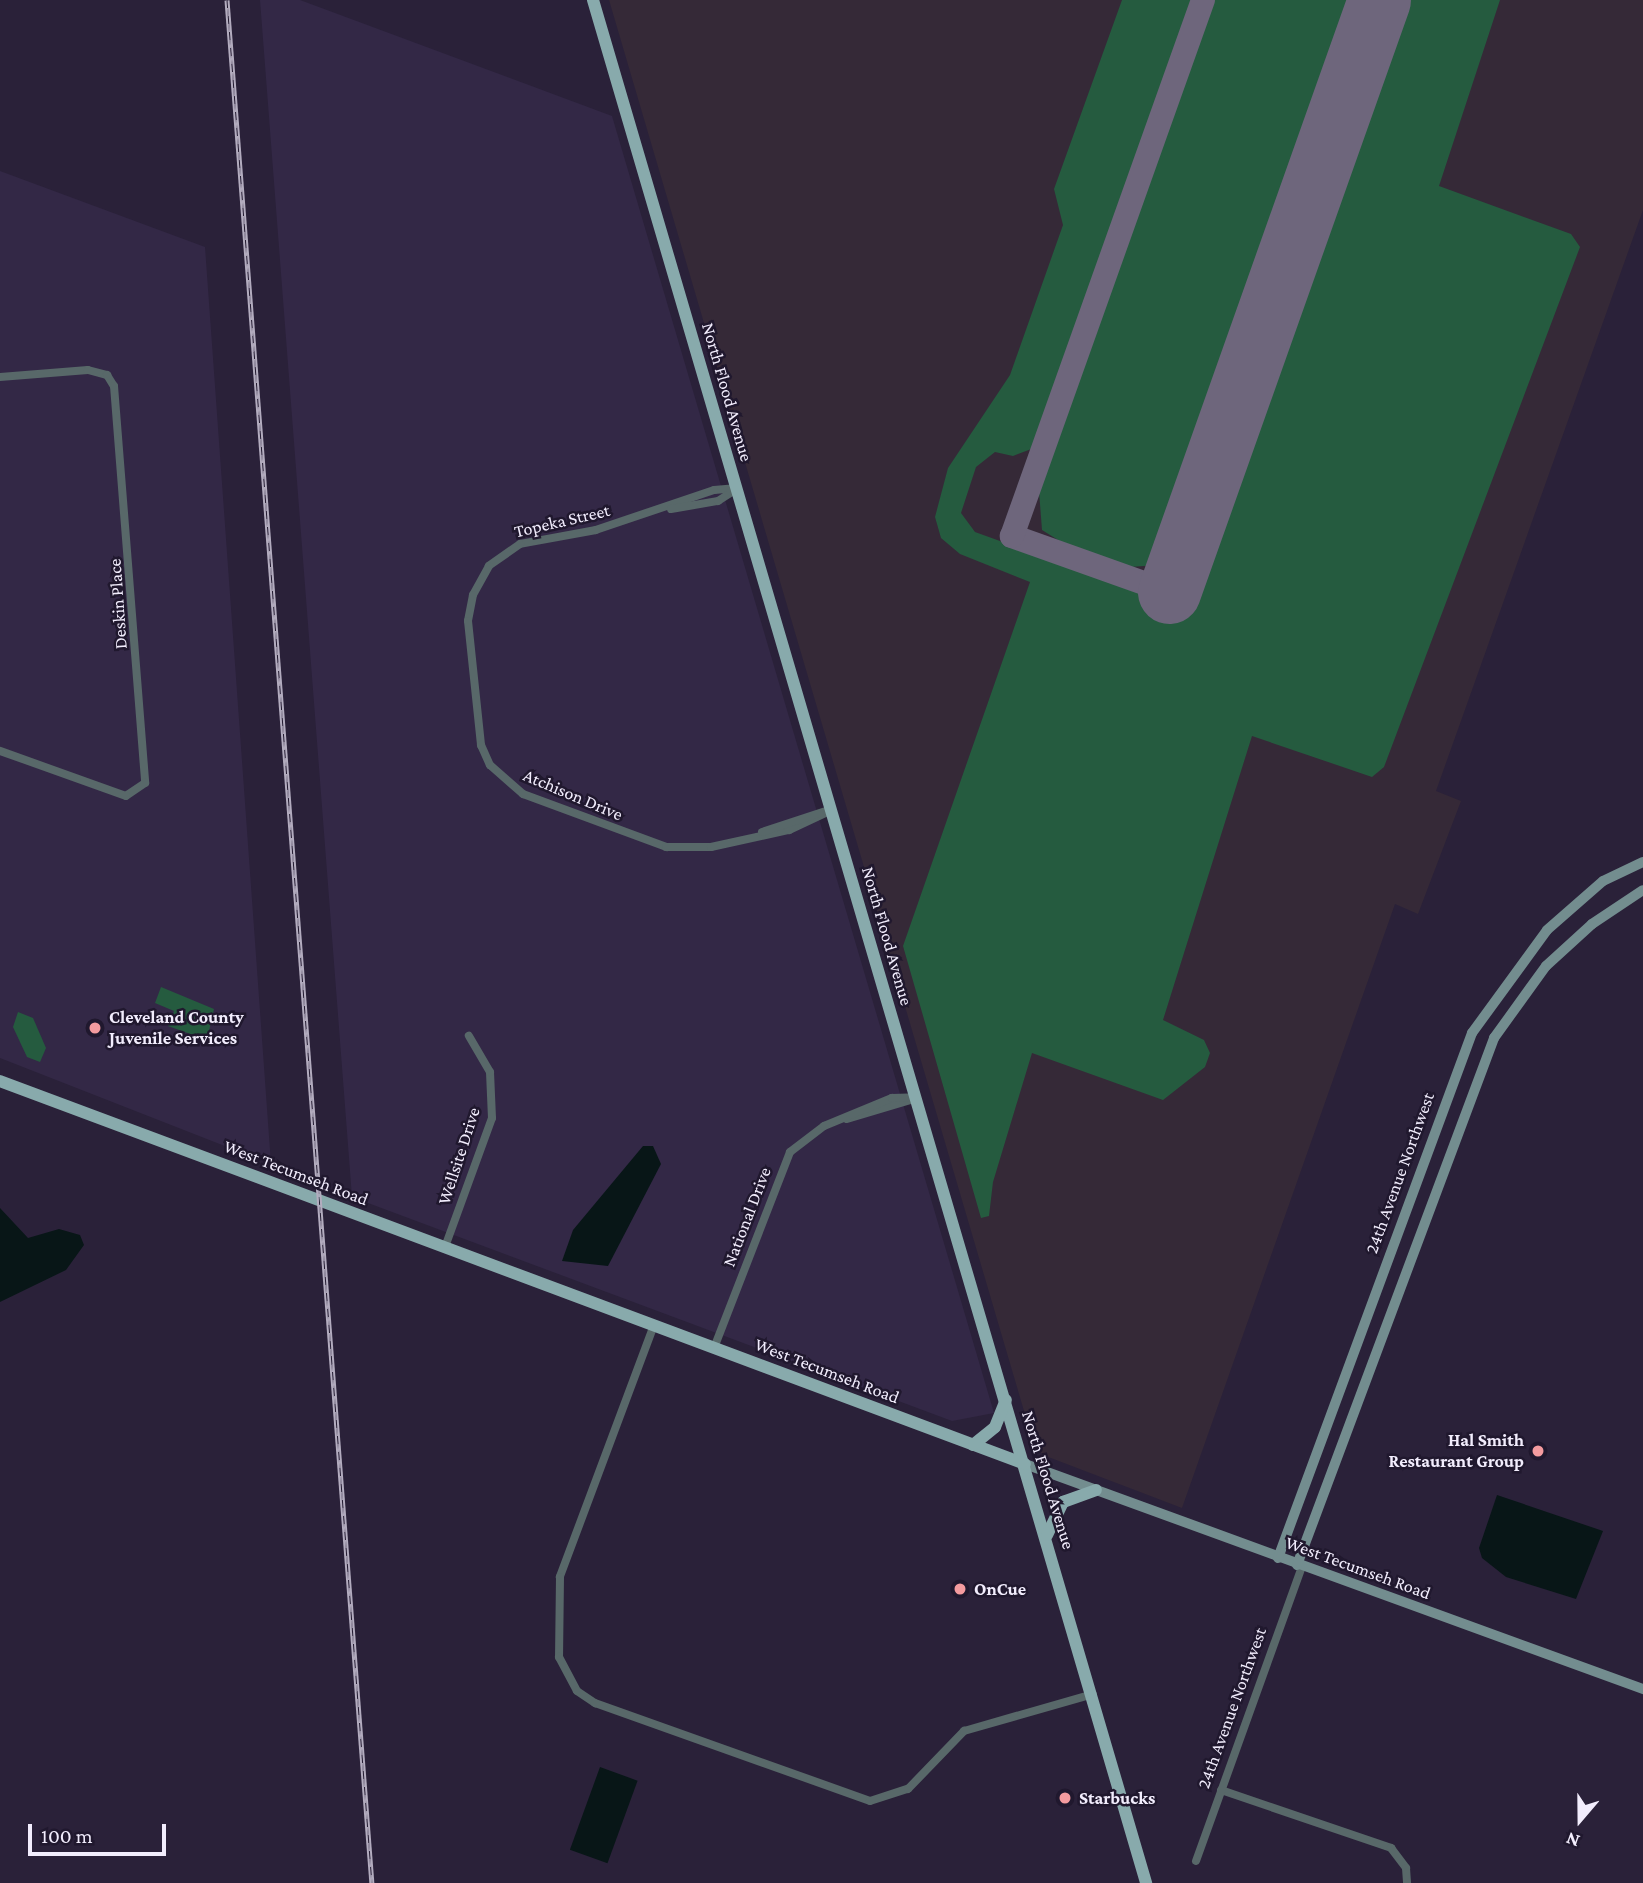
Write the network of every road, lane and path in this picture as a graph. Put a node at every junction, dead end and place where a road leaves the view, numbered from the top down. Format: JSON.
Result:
{"nodes":[{"id":1,"x":593,"y":0,"type":"edge"},
{"id":2,"x":0,"y":377,"type":"edge"},
{"id":3,"x":737,"y":488,"type":"junction"},
{"id":4,"x":471,"y":660,"type":"joint"},
{"id":5,"x":0,"y":751,"type":"edge"},
{"id":6,"x":832,"y":810,"type":"junction"},
{"id":7,"x":1643,"y":862,"type":"edge"},
{"id":8,"x":1643,"y":890,"type":"edge"},
{"id":9,"x":470,"y":1036,"type":"dead end"},
{"id":10,"x":0,"y":1081,"type":"edge"},
{"id":11,"x":916,"y":1097,"type":"junction"},
{"id":12,"x":445,"y":1247,"type":"junction"},
{"id":13,"x":654,"y":1325,"type":"junction"},
{"id":14,"x":714,"y":1348,"type":"junction"},
{"id":15,"x":1006,"y":1400,"type":"junction"},
{"id":16,"x":973,"y":1445,"type":"junction"},
{"id":17,"x":1025,"y":1464,"type":"junction"},
{"id":18,"x":1096,"y":1490,"type":"junction"},
{"id":19,"x":1046,"y":1535,"type":"junction"},
{"id":20,"x":1278,"y":1558,"type":"junction"},
{"id":21,"x":1299,"y":1566,"type":"junction"},
{"id":22,"x":1643,"y":1689,"type":"edge"},
{"id":23,"x":1093,"y":1695,"type":"junction"},
{"id":24,"x":1221,"y":1790,"type":"junction"},
{"id":25,"x":1196,"y":1861,"type":"dead end"},
{"id":26,"x":1146,"y":1883,"type":"edge"},
{"id":27,"x":1407,"y":1883,"type":"edge"}],
"edges":[{"from":1,"to":3,"type":"main road","name":"North Flood Avenue"},
{"from":2,"to":5,"type":"street","name":"Deskin Place"},
{"from":3,"to":4,"type":"street","name":"Topeka Street"},
{"from":3,"to":6,"type":"main road","name":"North Flood Avenue"},
{"from":4,"to":6,"type":"street","name":"Atchison Drive"},
{"from":6,"to":11,"type":"main road","name":"North Flood Avenue"},
{"from":7,"to":20,"type":"main road","name":"24th Avenue Northwest"},
{"from":8,"to":21,"type":"main road","name":"24th Avenue Northwest"},
{"from":9,"to":12,"type":"street","name":"Wellsite Drive"},
{"from":10,"to":12,"type":"main road","name":"West Tecumseh Road"},
{"from":11,"to":14,"type":"street","name":"National Drive"},
{"from":11,"to":15,"type":"main road","name":"North Flood Avenue"},
{"from":12,"to":13,"type":"main road","name":"West Tecumseh Road"},
{"from":13,"to":14,"type":"main road","name":"West Tecumseh Road"},
{"from":13,"to":23,"type":"street"},
{"from":14,"to":16,"type":"main road","name":"West Tecumseh Road"},
{"from":15,"to":16,"type":"main road"},
{"from":15,"to":17,"type":"main road","name":"North Flood Avenue"},
{"from":16,"to":17,"type":"main road","name":"West Tecumseh Road"},
{"from":17,"to":18,"type":"main road","name":"West Tecumseh Road"},
{"from":17,"to":19,"type":"main road","name":"North Flood Avenue"},
{"from":18,"to":19,"type":"main road"},
{"from":18,"to":20,"type":"main road","name":"West Tecumseh Road"},
{"from":19,"to":23,"type":"main road","name":"North Flood Avenue"},
{"from":20,"to":21,"type":"main road","name":"West Tecumseh Road"},
{"from":21,"to":22,"type":"main road","name":"West Tecumseh Road"},
{"from":21,"to":24,"type":"street","name":"24th Avenue Northwest"},
{"from":23,"to":26,"type":"main road","name":"North Flood Avenue"},
{"from":24,"to":25,"type":"street","name":"24th Avenue Northwest"},
{"from":24,"to":27,"type":"street"}]}
